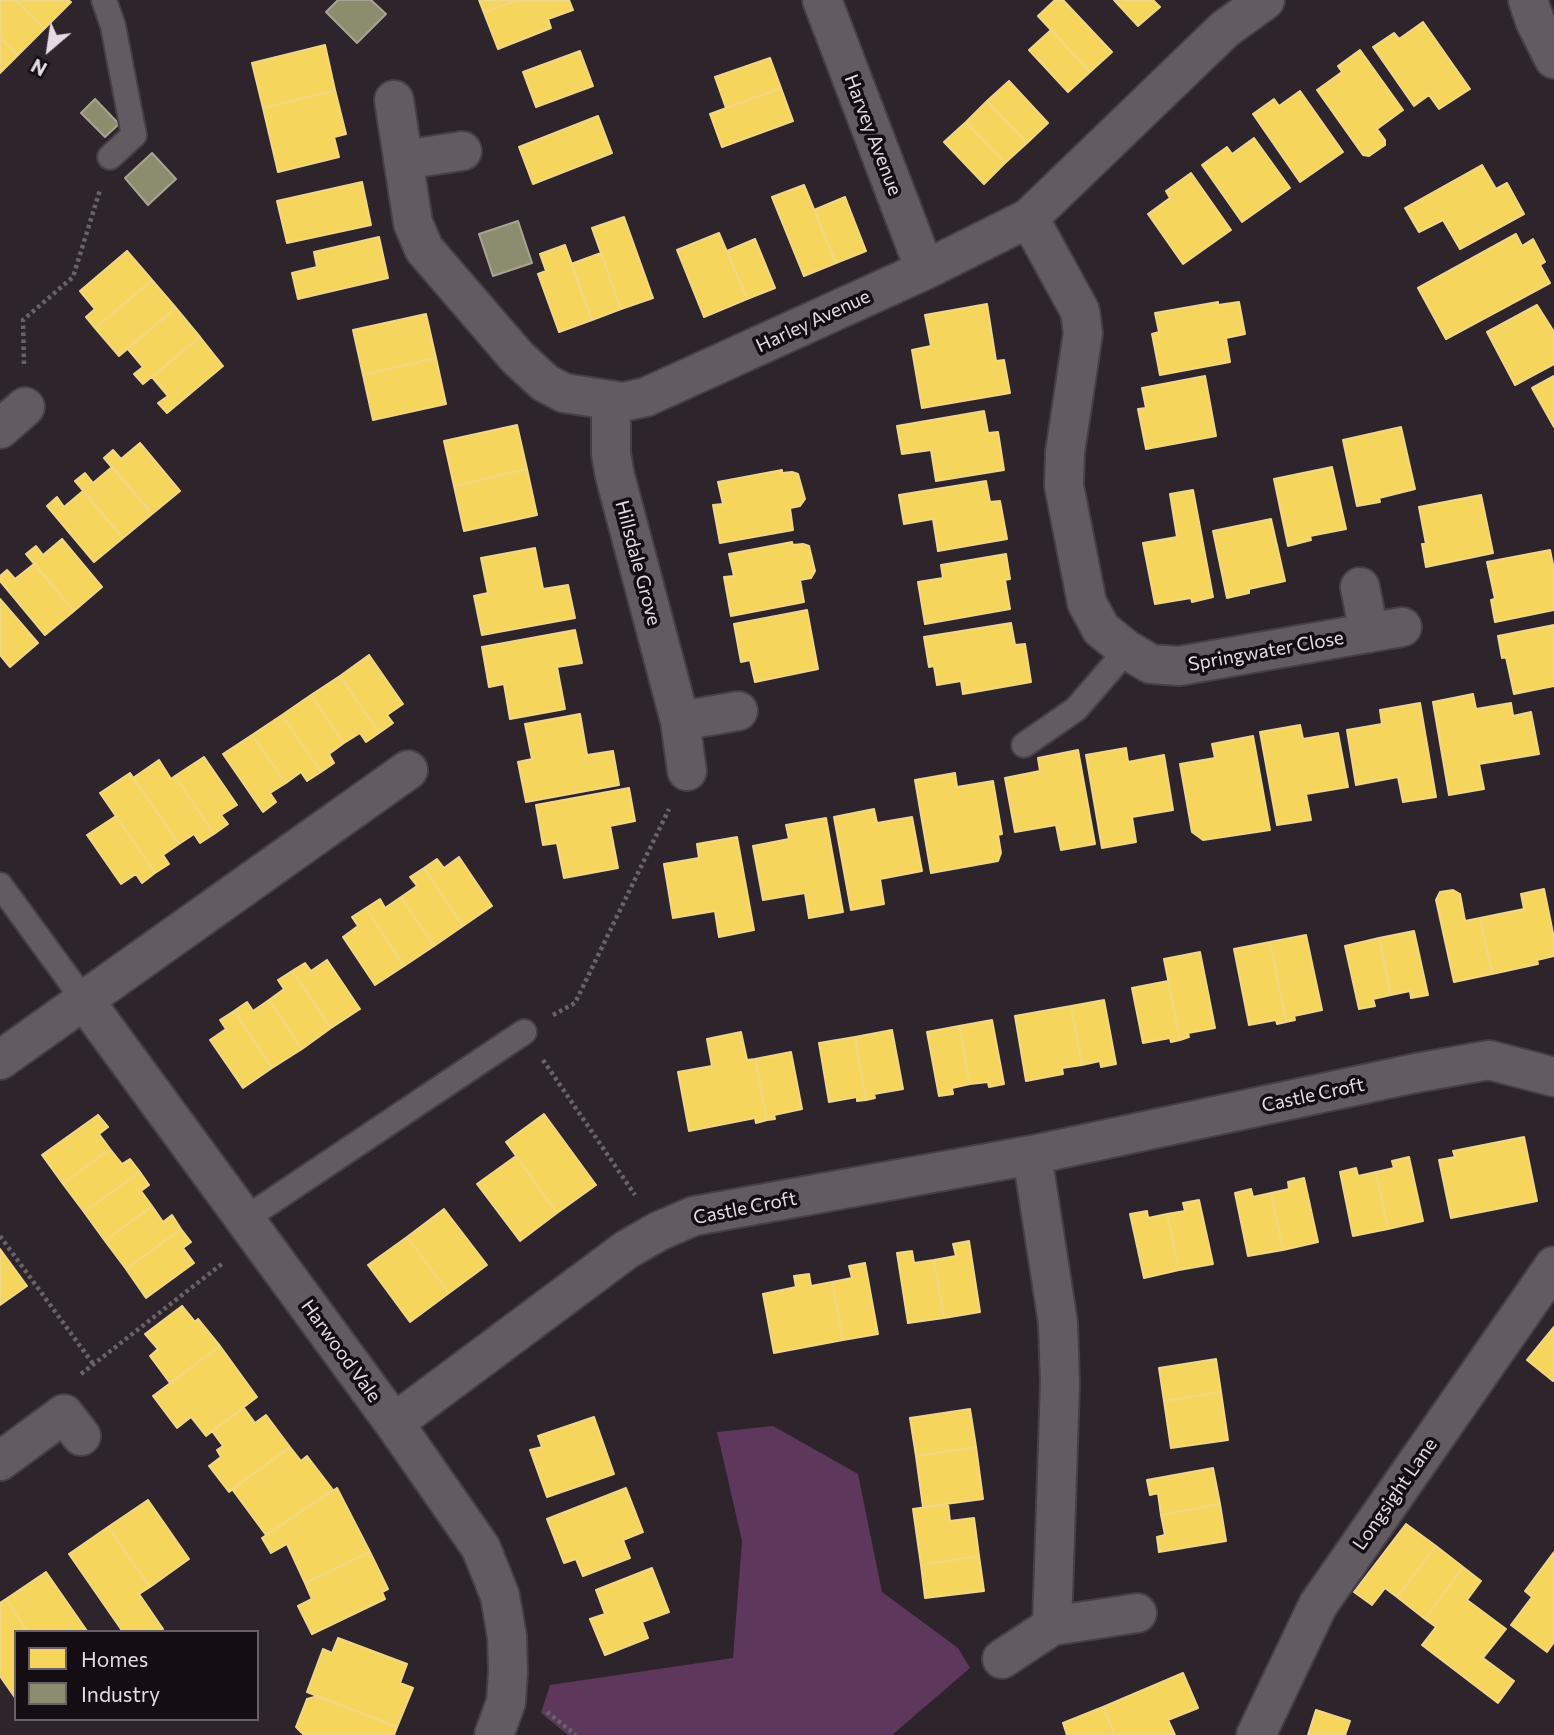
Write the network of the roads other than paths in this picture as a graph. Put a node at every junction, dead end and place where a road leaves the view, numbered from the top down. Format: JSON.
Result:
{"nodes":[{"id":1,"x":104,"y":0,"type":"edge"},
{"id":2,"x":822,"y":0,"type":"edge"},
{"id":3,"x":1265,"y":0,"type":"edge"},
{"id":4,"x":1528,"y":0,"type":"edge"},
{"id":5,"x":1554,"y":59,"type":"edge"},
{"id":6,"x":394,"y":100,"type":"dead end"},
{"id":7,"x":462,"y":151,"type":"dead end"},
{"id":8,"x":110,"y":157,"type":"road end"},
{"id":9,"x":403,"y":160,"type":"junction"},
{"id":10,"x":1029,"y":218,"type":"junction"},
{"id":11,"x":925,"y":270,"type":"junction"},
{"id":12,"x":611,"y":401,"type":"junction"},
{"id":13,"x":1360,"y":587,"type":"dead end"},
{"id":14,"x":1127,"y":650,"type":"junction"},
{"id":15,"x":738,"y":711,"type":"dead end"},
{"id":16,"x":680,"y":721,"type":"junction"},
{"id":17,"x":1024,"y":745,"type":"dead end"},
{"id":18,"x":408,"y":770,"type":"dead end"},
{"id":19,"x":687,"y":771,"type":"road end"},
{"id":20,"x":0,"y":885,"type":"edge"},
{"id":21,"x":84,"y":1000,"type":"junction"},
{"id":22,"x":524,"y":1032,"type":"road end"},
{"id":23,"x":0,"y":1060,"type":"edge"},
{"id":24,"x":1554,"y":1077,"type":"edge"},
{"id":25,"x":1032,"y":1155,"type":"junction"},
{"id":26,"x":251,"y":1228,"type":"junction"},
{"id":27,"x":1554,"y":1266,"type":"edge"},
{"id":28,"x":394,"y":1423,"type":"junction"},
{"id":29,"x":73,"y":1425,"type":"road end"},
{"id":30,"x":0,"y":1461,"type":"edge"},
{"id":31,"x":1137,"y":1614,"type":"dead end"},
{"id":32,"x":1052,"y":1626,"type":"junction"},
{"id":33,"x":1002,"y":1659,"type":"dead end"},
{"id":34,"x":494,"y":1735,"type":"edge"},
{"id":35,"x":1256,"y":1735,"type":"edge"}],
"edges":[{"from":1,"to":8,"type":"lane"},
{"from":2,"to":11,"type":"street","name":"Harvey Avenue"},
{"from":3,"to":10,"type":"street","name":"Harley Avenue"},
{"from":4,"to":5,"type":"street"},
{"from":6,"to":9,"type":"street","name":"Harley Avenue"},
{"from":7,"to":9,"type":"street"},
{"from":9,"to":12,"type":"street","name":"Harley Avenue"},
{"from":10,"to":11,"type":"street","name":"Harley Avenue"},
{"from":10,"to":14,"type":"street","name":"Springwater Close"},
{"from":11,"to":12,"type":"street","name":"Harley Avenue"},
{"from":12,"to":16,"type":"street","name":"Hillsdale Grove"},
{"from":13,"to":14,"type":"street","name":"Springwater Close"},
{"from":14,"to":17,"type":"lane"},
{"from":15,"to":16,"type":"street"},
{"from":16,"to":19,"type":"street","name":"Hillsdale Grove"},
{"from":18,"to":21,"type":"street"},
{"from":20,"to":21,"type":"lane","name":"Harwood Vale"},
{"from":21,"to":23,"type":"street"},
{"from":21,"to":26,"type":"street","name":"Harwood Vale"},
{"from":22,"to":26,"type":"lane"},
{"from":24,"to":25,"type":"street","name":"Castle Croft"},
{"from":25,"to":28,"type":"street","name":"Castle Croft"},
{"from":25,"to":32,"type":"street"},
{"from":26,"to":28,"type":"street","name":"Harwood Vale"},
{"from":27,"to":35,"type":"street","name":"Longsight Lane"},
{"from":28,"to":34,"type":"street","name":"Harwood Vale"},
{"from":29,"to":30,"type":"street"},
{"from":31,"to":32,"type":"street"},
{"from":32,"to":33,"type":"street"}]}
